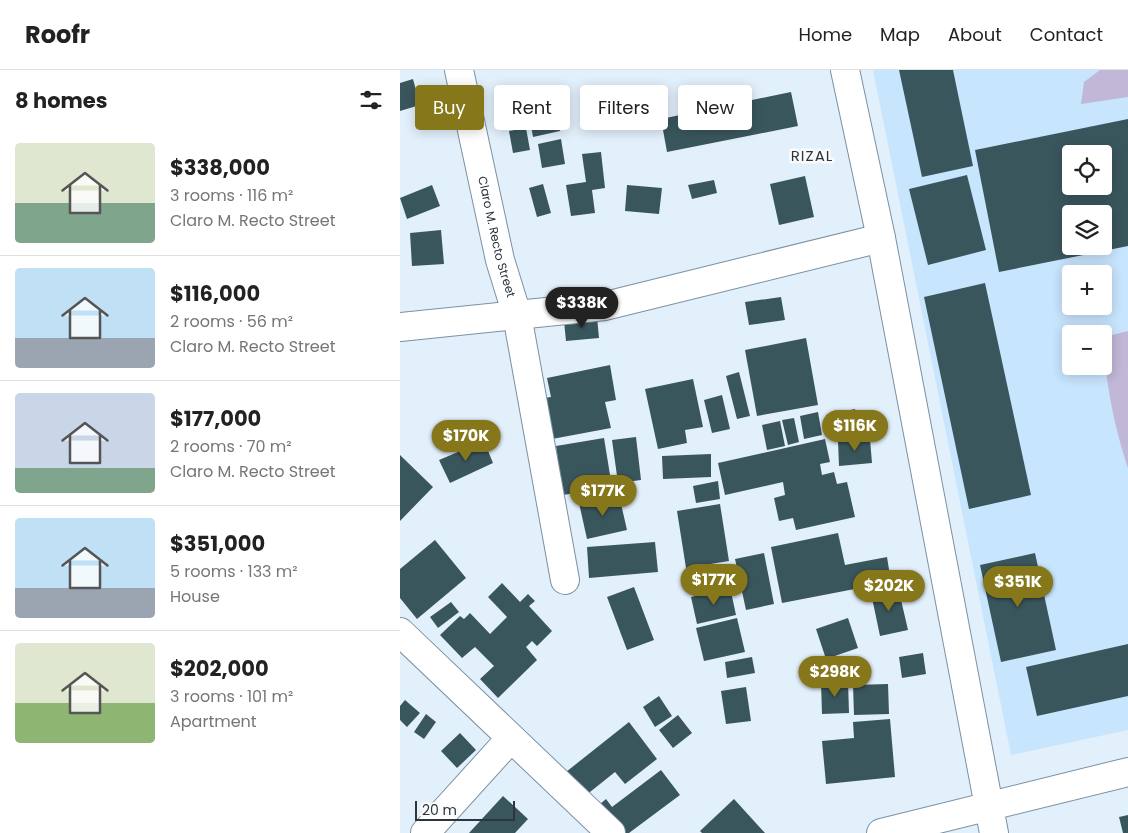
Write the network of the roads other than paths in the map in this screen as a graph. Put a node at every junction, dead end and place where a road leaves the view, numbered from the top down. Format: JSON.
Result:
{"nodes":[{"id":1,"x":460,"y":70,"type":"edge"},
{"id":2,"x":844,"y":70,"type":"edge"},
{"id":3,"x":881,"y":238,"type":"junction"},
{"id":4,"x":517,"y":315,"type":"junction"},
{"id":5,"x":400,"y":327,"type":"edge"},
{"id":6,"x":565,"y":580,"type":"dead end"},
{"id":7,"x":400,"y":632,"type":"edge"},
{"id":8,"x":511,"y":738,"type":"junction"},
{"id":9,"x":1128,"y":772,"type":"edge"},
{"id":10,"x":988,"y":807,"type":"junction"},
{"id":11,"x":425,"y":833,"type":"edge"},
{"id":12,"x":611,"y":833,"type":"edge"},
{"id":13,"x":880,"y":833,"type":"edge"},
{"id":14,"x":994,"y":833,"type":"edge"}],
"edges":[{"from":1,"to":4,"type":"street","name":"Claro M. Recto Street"},
{"from":2,"to":3,"type":"street"},
{"from":3,"to":4,"type":"street"},
{"from":3,"to":10,"type":"street"},
{"from":4,"to":5,"type":"street"},
{"from":4,"to":6,"type":"street","name":"Claro M. Recto Street"},
{"from":7,"to":8,"type":"street"},
{"from":8,"to":11,"type":"street"},
{"from":8,"to":12,"type":"street"},
{"from":9,"to":10,"type":"street"},
{"from":10,"to":13,"type":"street"},
{"from":10,"to":14,"type":"street"}]}
